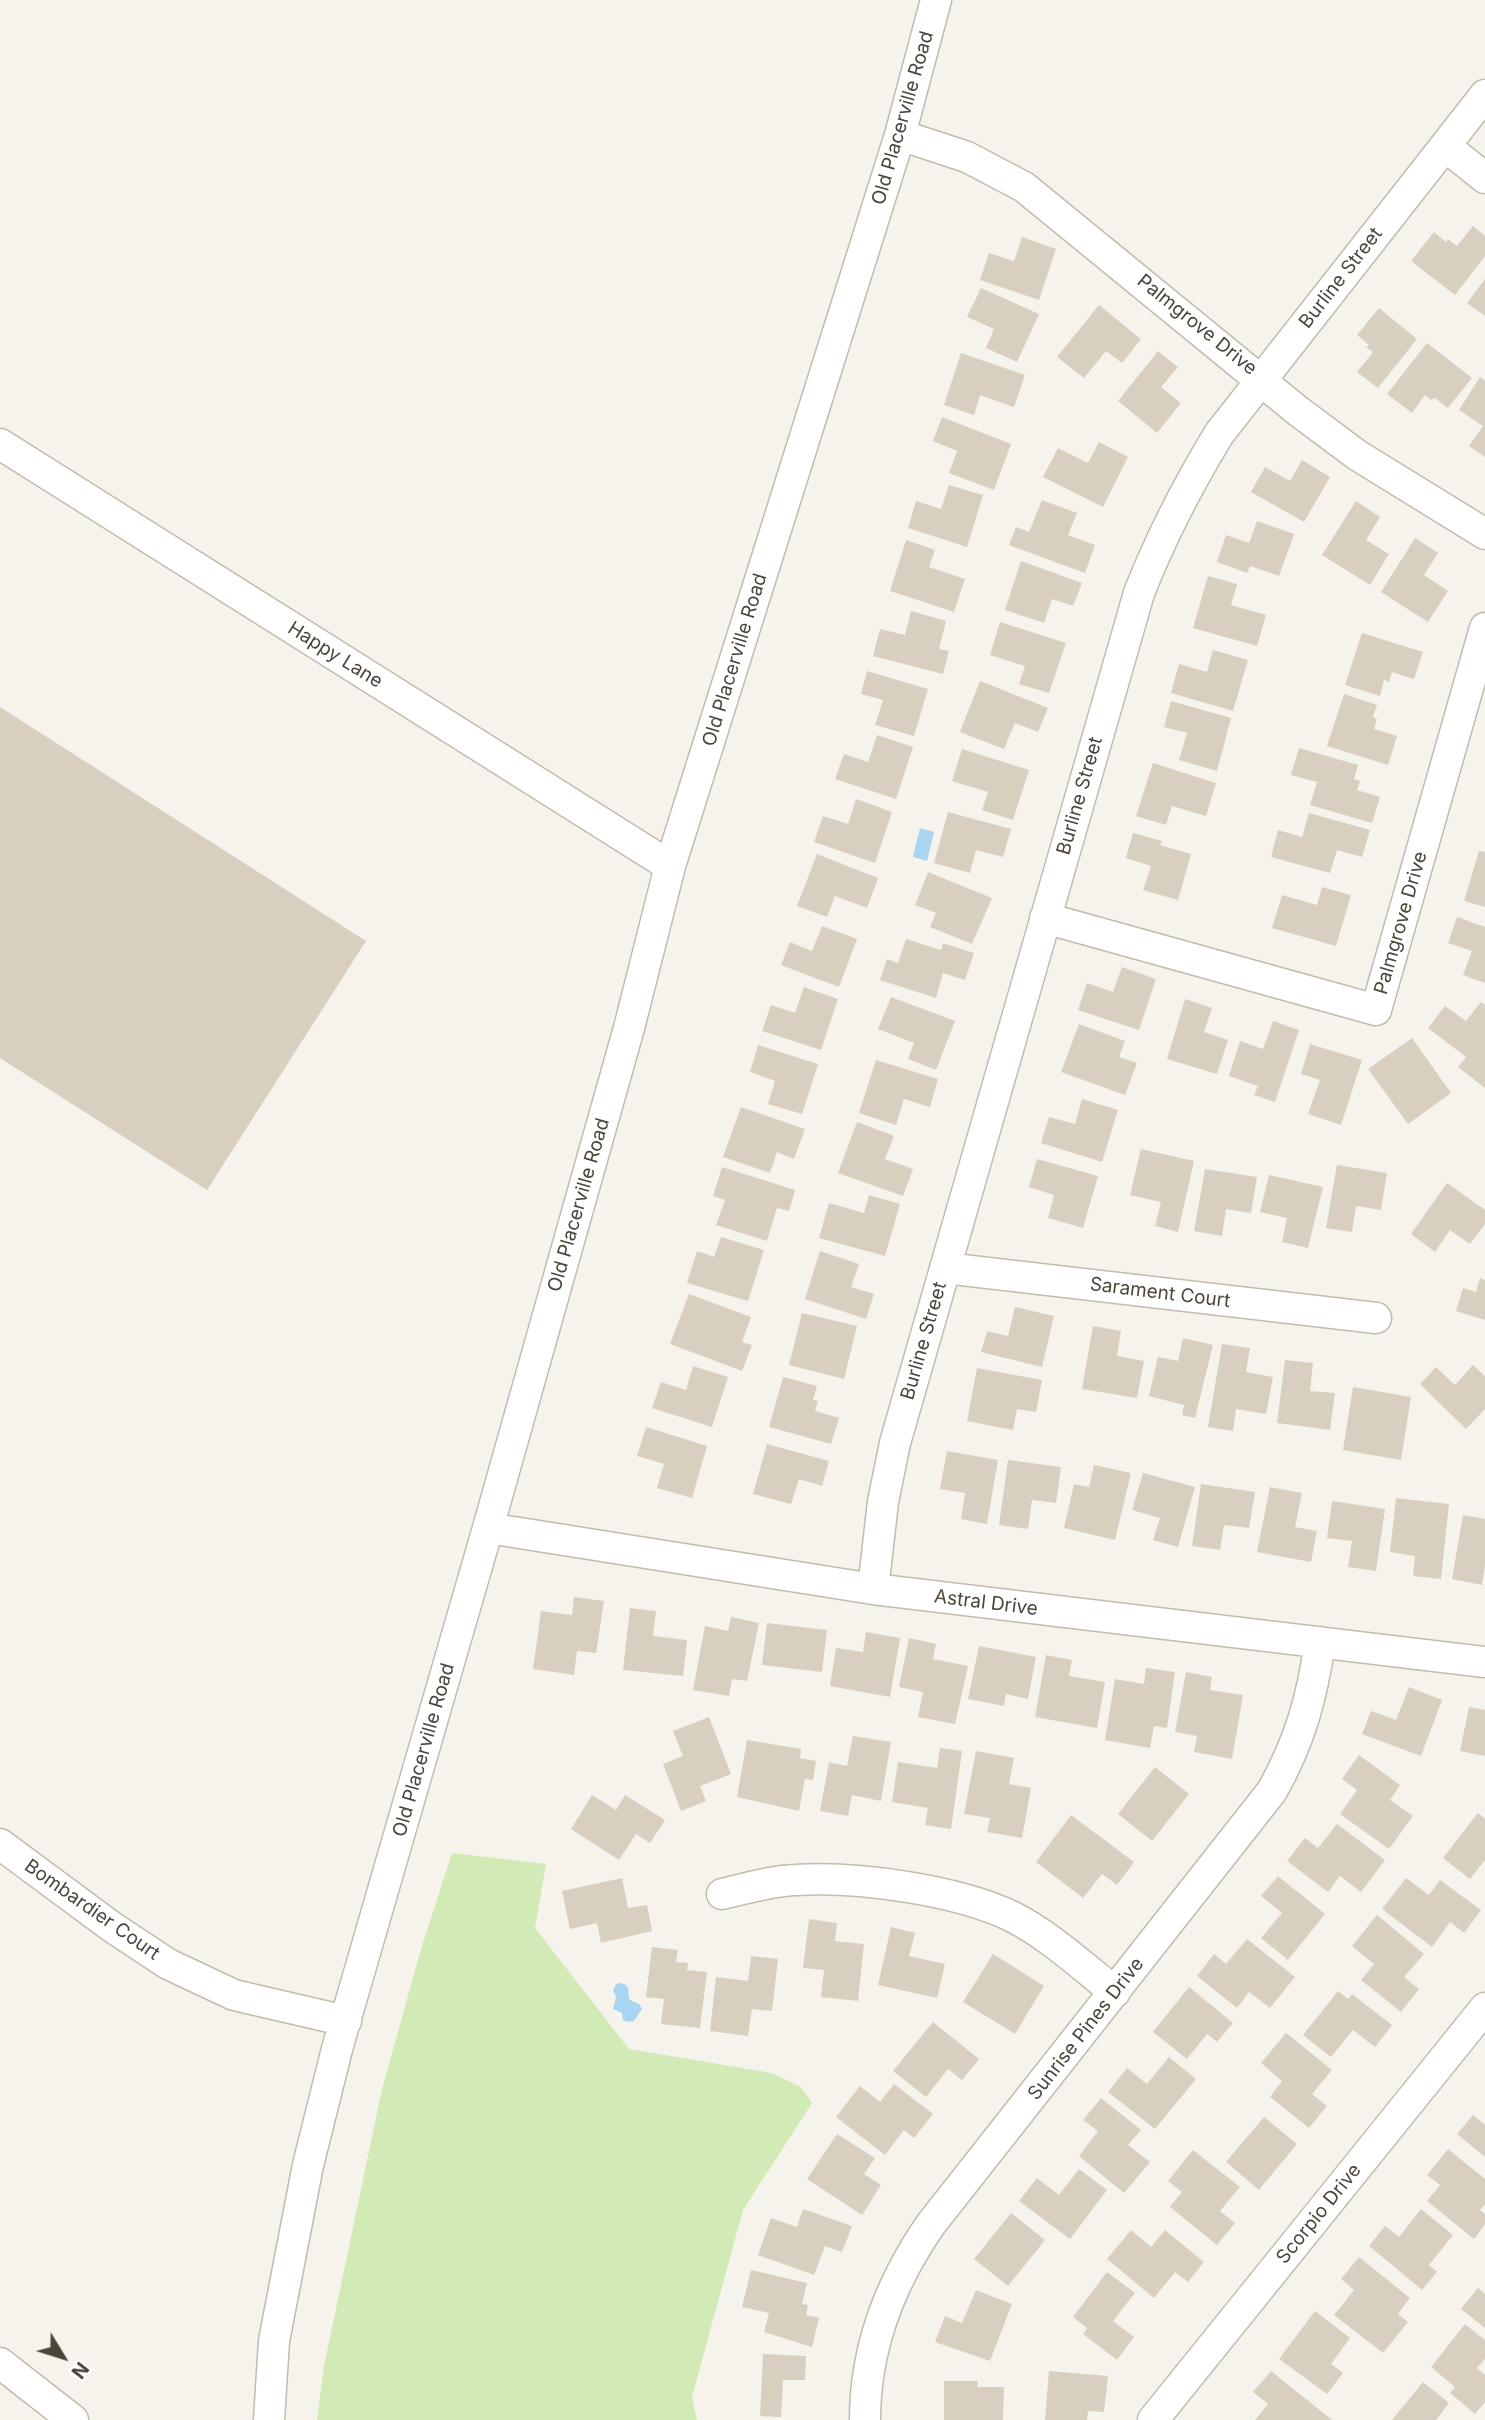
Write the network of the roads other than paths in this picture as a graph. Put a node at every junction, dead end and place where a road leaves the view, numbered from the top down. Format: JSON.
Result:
{"nodes":[{"id":1,"x":936,"y":0,"type":"edge"},
{"id":2,"x":1485,"y":95,"type":"edge"},
{"id":3,"x":900,"y":135,"type":"junction"},
{"id":4,"x":1445,"y":146,"type":"junction"},
{"id":5,"x":1485,"y":177,"type":"edge"},
{"id":6,"x":1261,"y":378,"type":"junction"},
{"id":7,"x":0,"y":444,"type":"edge"},
{"id":8,"x":1485,"y":534,"type":"edge"},
{"id":9,"x":1485,"y":628,"type":"edge"},
{"id":10,"x":670,"y":866,"type":"junction"},
{"id":11,"x":1045,"y":918,"type":"junction"},
{"id":12,"x":945,"y":1268,"type":"junction"},
{"id":13,"x":1376,"y":1318,"type":"dead end"},
{"id":14,"x":488,"y":1528,"type":"junction"},
{"id":15,"x":873,"y":1589,"type":"junction"},
{"id":16,"x":1320,"y":1642,"type":"junction"},
{"id":17,"x":1485,"y":1662,"type":"edge"},
{"id":18,"x":0,"y":1844,"type":"edge"},
{"id":19,"x":722,"y":1894,"type":"dead end"},
{"id":20,"x":1115,"y":1992,"type":"junction"},
{"id":21,"x":1485,"y":2008,"type":"edge"},
{"id":22,"x":345,"y":2021,"type":"junction"},
{"id":23,"x":0,"y":2363,"type":"edge"},
{"id":24,"x":74,"y":2420,"type":"edge"},
{"id":25,"x":269,"y":2420,"type":"edge"},
{"id":26,"x":865,"y":2420,"type":"edge"},
{"id":27,"x":1153,"y":2420,"type":"edge"}],
"edges":[{"from":1,"to":3,"type":"street","name":"Old Placerville Road"},
{"from":2,"to":4,"type":"street","name":"Burline Street"},
{"from":3,"to":6,"type":"street","name":"Palmgrove Drive"},
{"from":3,"to":10,"type":"street","name":"Old Placerville Road"},
{"from":4,"to":5,"type":"street"},
{"from":4,"to":6,"type":"street","name":"Burline Street"},
{"from":6,"to":8,"type":"street","name":"Palmgrove Drive"},
{"from":6,"to":11,"type":"street","name":"Burline Street"},
{"from":7,"to":10,"type":"street","name":"Happy Lane"},
{"from":9,"to":11,"type":"street","name":"Palmgrove Drive"},
{"from":10,"to":14,"type":"street","name":"Old Placerville Road"},
{"from":11,"to":12,"type":"street","name":"Burline Street"},
{"from":12,"to":13,"type":"street","name":"Sarament Court"},
{"from":12,"to":15,"type":"street","name":"Burline Street"},
{"from":14,"to":15,"type":"street","name":"Astral Drive"},
{"from":14,"to":22,"type":"street","name":"Old Placerville Road"},
{"from":15,"to":16,"type":"street","name":"Astral Drive"},
{"from":16,"to":17,"type":"street","name":"Astral Drive"},
{"from":16,"to":20,"type":"street","name":"Sunrise Pines Drive"},
{"from":18,"to":22,"type":"street","name":"Bombardier Court"},
{"from":19,"to":20,"type":"street"},
{"from":20,"to":26,"type":"street","name":"Sunrise Pines Drive"},
{"from":21,"to":27,"type":"street","name":"Scorpio Drive"},
{"from":22,"to":25,"type":"street","name":"Old Placerville Road"},
{"from":23,"to":24,"type":"street"}]}
